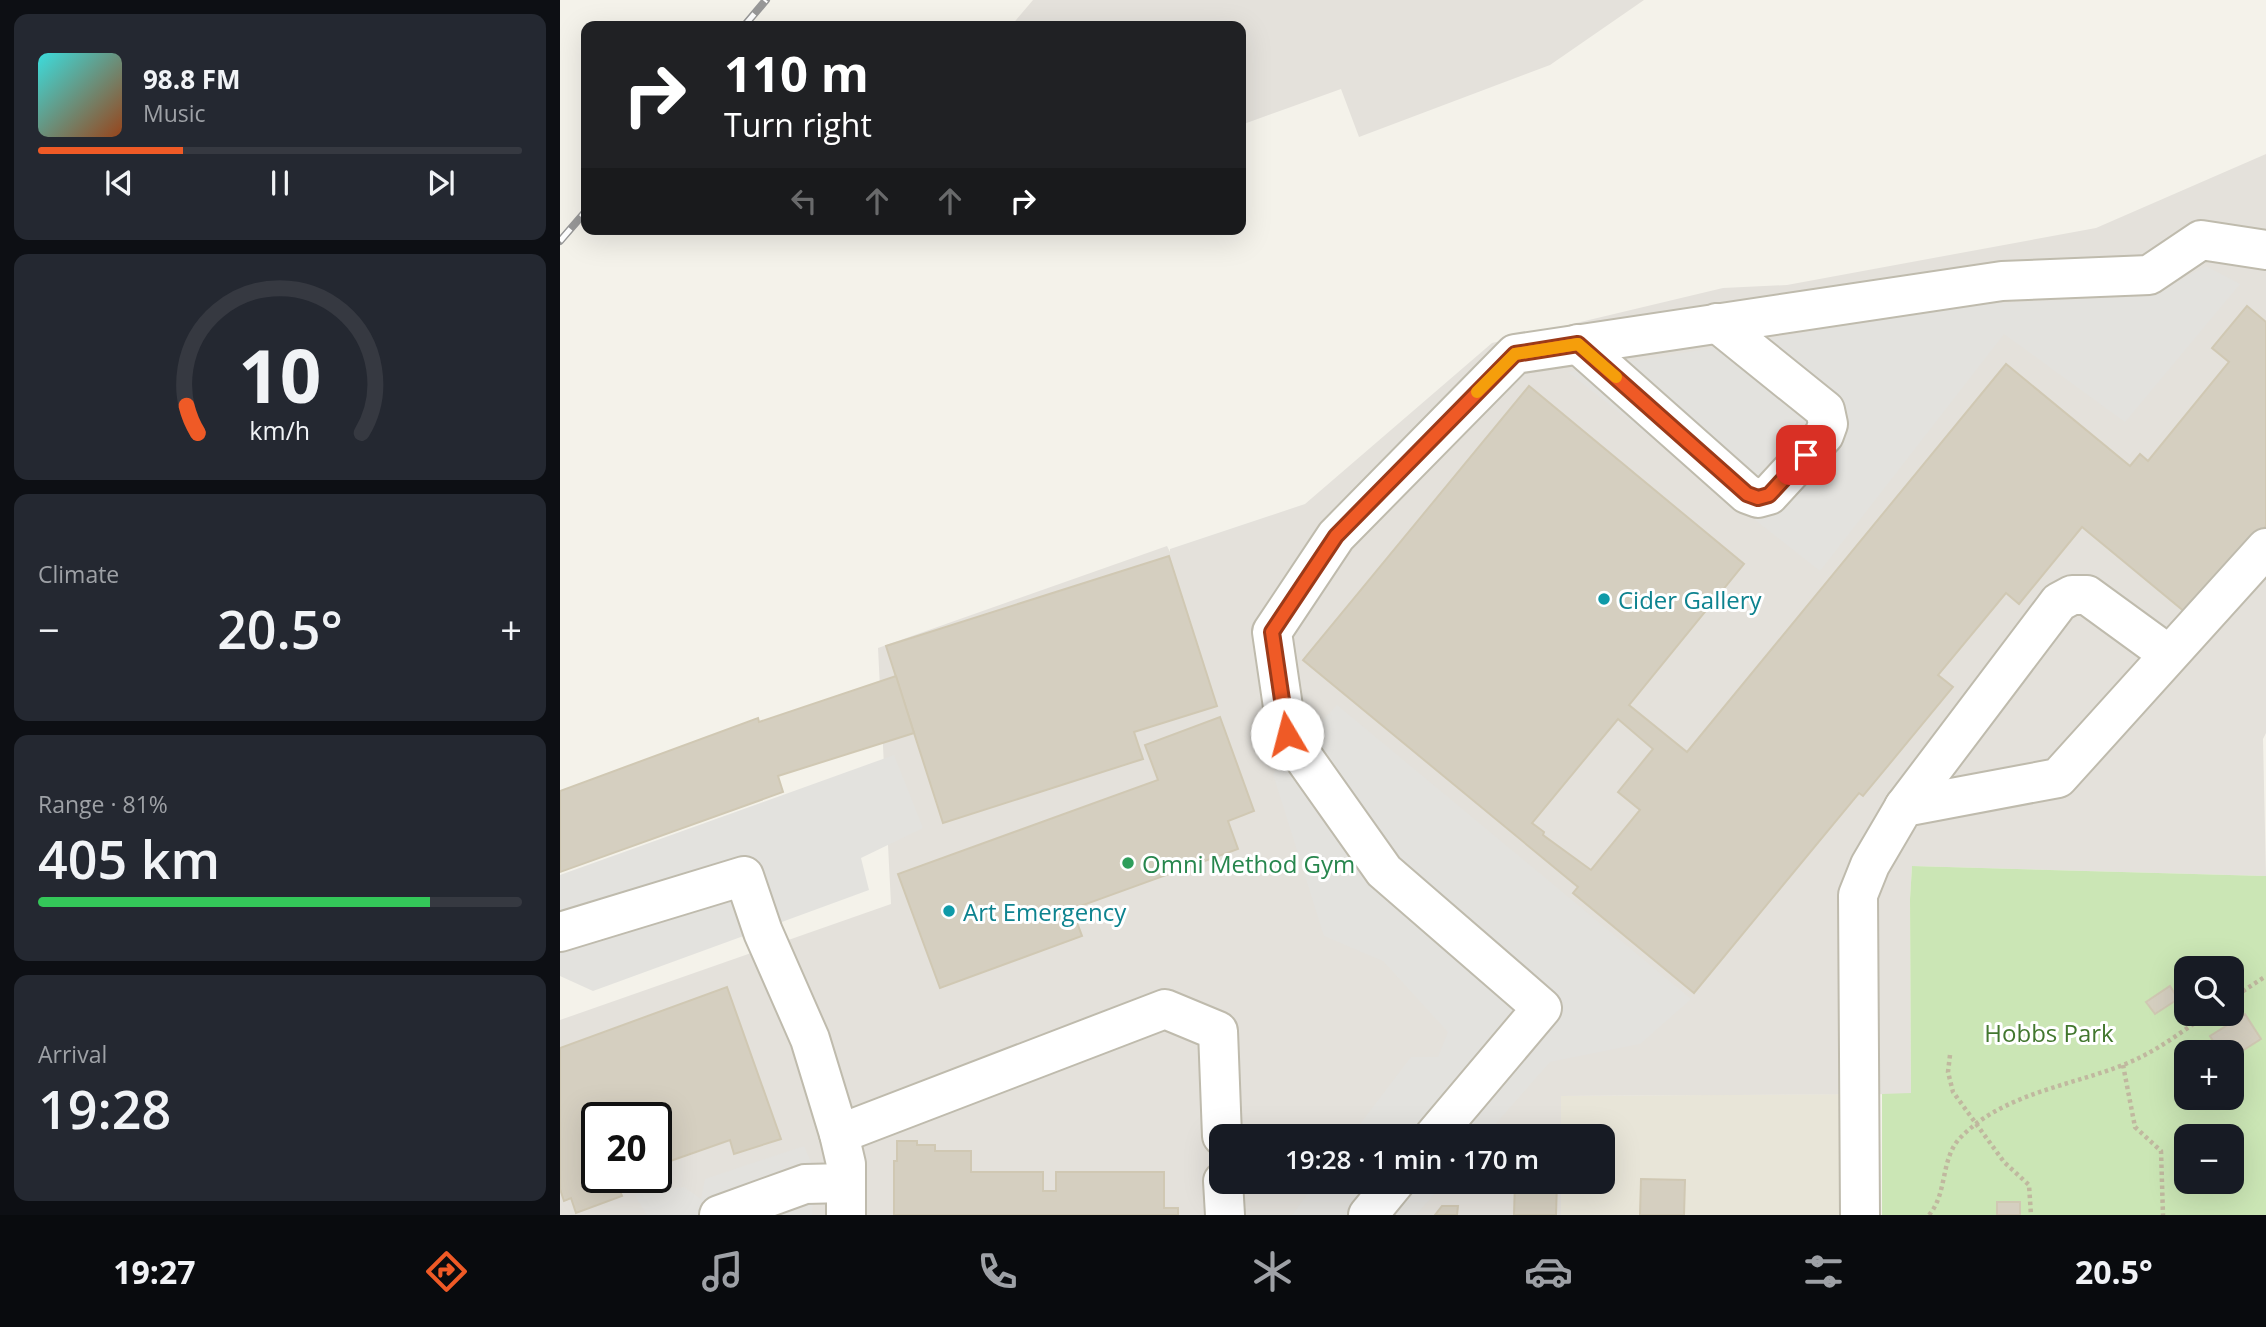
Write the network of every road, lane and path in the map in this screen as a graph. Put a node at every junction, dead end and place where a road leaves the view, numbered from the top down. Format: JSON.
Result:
{"nodes":[{"id":1,"x":2266,"y":250,"type":"edge"},
{"id":2,"x":1717,"y":323,"type":"junction"},
{"id":3,"x":1578,"y":344,"type":"junction"},
{"id":4,"x":2266,"y":548,"type":"edge"},
{"id":5,"x":2168,"y":654,"type":"junction"},
{"id":6,"x":1904,"y":807,"type":"junction"},
{"id":7,"x":560,"y":932,"type":"edge"},
{"id":8,"x":2266,"y":976,"type":"edge"},
{"id":9,"x":2244,"y":990,"type":"edge"},
{"id":10,"x":2190,"y":1026,"type":"edge"},
{"id":11,"x":1950,"y":1055,"type":"dead end"},
{"id":12,"x":2123,"y":1065,"type":"junction"},
{"id":13,"x":1222,"y":1124,"type":"edge"},
{"id":14,"x":1444,"y":1124,"type":"edge"},
{"id":15,"x":1976,"y":1125,"type":"junction"},
{"id":16,"x":839,"y":1134,"type":"junction"},
{"id":17,"x":1224,"y":1194,"type":"edge"},
{"id":18,"x":1385,"y":1194,"type":"edge"},
{"id":19,"x":846,"y":1199,"type":"edge"},
{"id":20,"x":719,"y":1215,"type":"edge"},
{"id":21,"x":1225,"y":1215,"type":"edge"},
{"id":22,"x":1367,"y":1215,"type":"edge"},
{"id":23,"x":1860,"y":1215,"type":"edge"},
{"id":24,"x":1929,"y":1215,"type":"edge"},
{"id":25,"x":2031,"y":1215,"type":"edge"},
{"id":26,"x":2163,"y":1215,"type":"edge"}],
"edges":[{"from":1,"to":2,"type":"street"},
{"from":2,"to":3,"type":"street"},
{"from":2,"to":3,"type":"street"},
{"from":3,"to":14,"type":"street"},
{"from":4,"to":5,"type":"street"},
{"from":5,"to":6,"type":"street"},
{"from":5,"to":6,"type":"street"},
{"from":6,"to":23,"type":"street"},
{"from":7,"to":16,"type":"street"},
{"from":8,"to":9,"type":"path"},
{"from":10,"to":12,"type":"path"},
{"from":11,"to":15,"type":"path"},
{"from":12,"to":15,"type":"path"},
{"from":12,"to":26,"type":"path"},
{"from":13,"to":16,"type":"street"},
{"from":15,"to":24,"type":"path"},
{"from":15,"to":25,"type":"path"},
{"from":16,"to":19,"type":"street"},
{"from":17,"to":21,"type":"street"},
{"from":18,"to":22,"type":"street"},
{"from":19,"to":20,"type":"street"}]}
